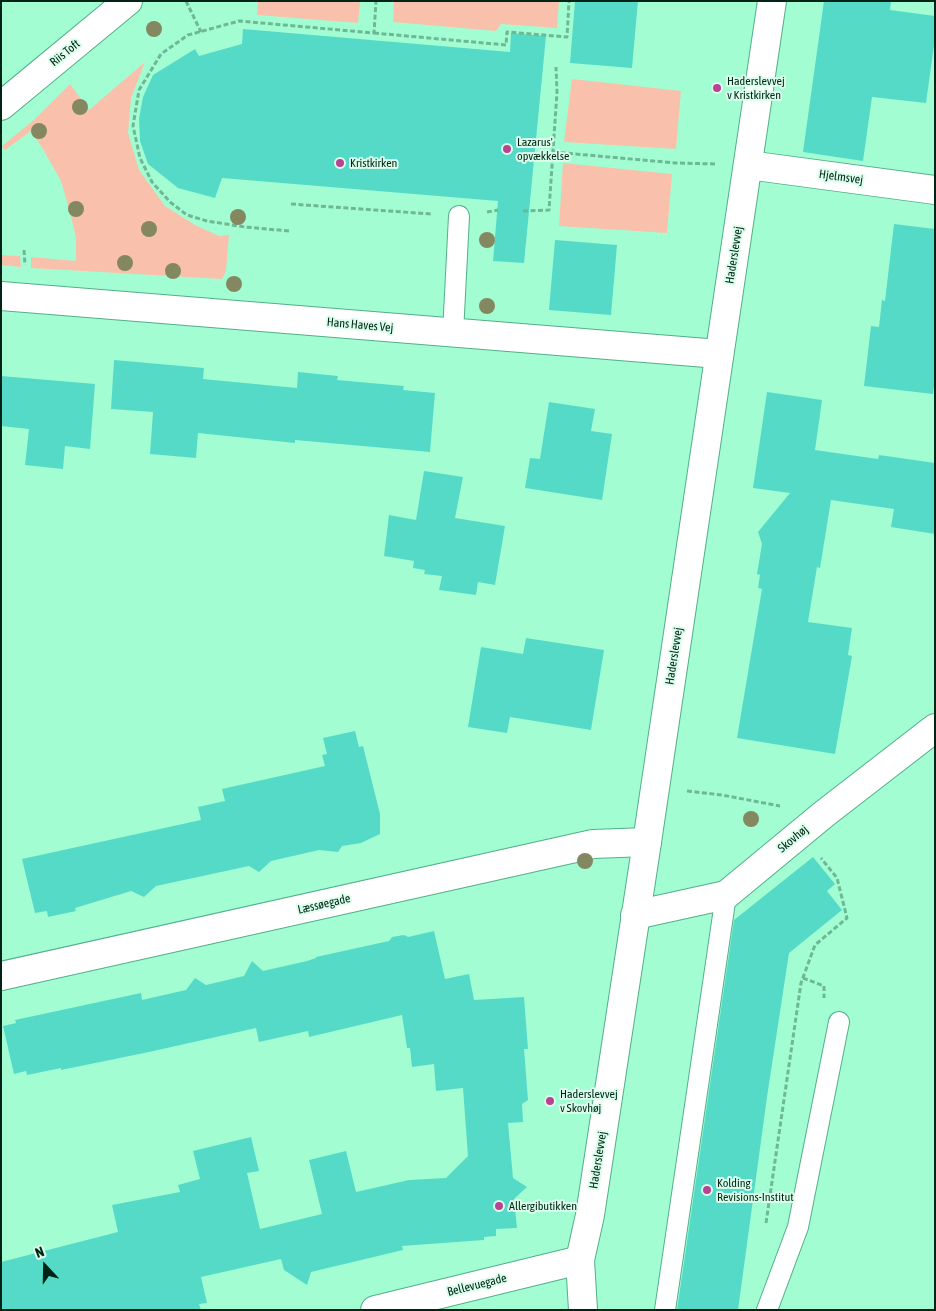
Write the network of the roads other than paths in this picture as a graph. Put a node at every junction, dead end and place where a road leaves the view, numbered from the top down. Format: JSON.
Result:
{"nodes":[{"id":1,"x":128,"y":1,"type":"edge"},
{"id":2,"x":772,"y":1,"type":"edge"},
{"id":3,"x":1,"y":106,"type":"edge"},
{"id":4,"x":748,"y":165,"type":"junction"},
{"id":5,"x":935,"y":190,"type":"edge"},
{"id":6,"x":459,"y":216,"type":"road end"},
{"id":7,"x":1,"y":296,"type":"edge"},
{"id":8,"x":453,"y":333,"type":"junction"},
{"id":9,"x":719,"y":354,"type":"junction"},
{"id":10,"x":935,"y":728,"type":"edge"},
{"id":11,"x":647,"y":842,"type":"junction"},
{"id":12,"x":726,"y":895,"type":"junction"},
{"id":13,"x":635,"y":915,"type":"junction"},
{"id":14,"x":1,"y":976,"type":"edge"},
{"id":15,"x":839,"y":1022,"type":"dead end"},
{"id":16,"x":580,"y":1260,"type":"junction"},
{"id":17,"x":375,"y":1310,"type":"edge"},
{"id":18,"x":583,"y":1310,"type":"edge"},
{"id":19,"x":665,"y":1310,"type":"edge"},
{"id":20,"x":767,"y":1310,"type":"edge"}],
"edges":[{"from":1,"to":3,"type":"street","name":"Riis Toft"},
{"from":2,"to":4,"type":"street","name":"Haderslevvej"},
{"from":4,"to":5,"type":"street","name":"Hjelmsvej"},
{"from":4,"to":9,"type":"street","name":"Haderslevvej"},
{"from":6,"to":8,"type":"lane"},
{"from":7,"to":8,"type":"street","name":"Hans Haves Vej"},
{"from":8,"to":9,"type":"street","name":"Hans Haves Vej"},
{"from":9,"to":11,"type":"street","name":"Haderslevvej"},
{"from":10,"to":12,"type":"street","name":"Skovhøj"},
{"from":11,"to":13,"type":"street","name":"Haderslevvej"},
{"from":11,"to":14,"type":"street","name":"Læssøegade"},
{"from":12,"to":13,"type":"street","name":"Skovhøj"},
{"from":12,"to":19,"type":"lane"},
{"from":13,"to":16,"type":"street","name":"Haderslevvej"},
{"from":15,"to":20,"type":"lane"},
{"from":16,"to":17,"type":"street","name":"Bellevuegade"},
{"from":16,"to":18,"type":"street","name":"Haderslevvej"}]}
